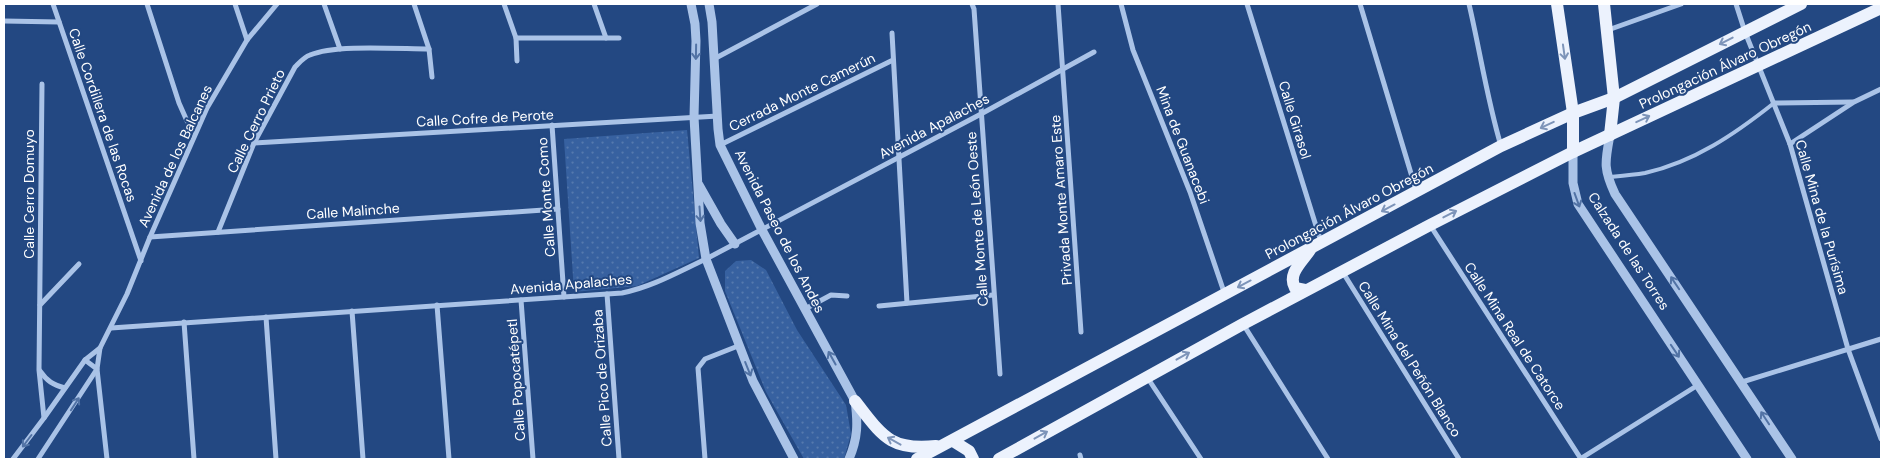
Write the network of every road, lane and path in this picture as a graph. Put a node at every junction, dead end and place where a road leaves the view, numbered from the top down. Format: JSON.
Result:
{"nodes":[{"id":1,"x":53,"y":4,"type":"edge"},
{"id":2,"x":146,"y":4,"type":"edge"},
{"id":3,"x":235,"y":4,"type":"edge"},
{"id":4,"x":277,"y":4,"type":"edge"},
{"id":5,"x":324,"y":4,"type":"edge"},
{"id":6,"x":414,"y":4,"type":"edge"},
{"id":7,"x":504,"y":4,"type":"edge"},
{"id":8,"x":594,"y":4,"type":"edge"},
{"id":9,"x":691,"y":4,"type":"edge"},
{"id":10,"x":709,"y":4,"type":"edge"},
{"id":11,"x":803,"y":4,"type":"edge"},
{"id":12,"x":817,"y":4,"type":"edge"},
{"id":13,"x":972,"y":4,"type":"edge"},
{"id":14,"x":1058,"y":4,"type":"edge"},
{"id":15,"x":1120,"y":4,"type":"edge"},
{"id":16,"x":1247,"y":4,"type":"edge"},
{"id":17,"x":1360,"y":4,"type":"edge"},
{"id":18,"x":1469,"y":4,"type":"edge"},
{"id":19,"x":1557,"y":4,"type":"edge"},
{"id":20,"x":1604,"y":4,"type":"edge"},
{"id":21,"x":1681,"y":4,"type":"edge"},
{"id":22,"x":1736,"y":4,"type":"edge"},
{"id":23,"x":1801,"y":4,"type":"edge"},
{"id":24,"x":1881,"y":8,"type":"edge"},
{"id":25,"x":805,"y":10,"type":"junction"},
{"id":26,"x":4,"y":21,"type":"edge"},
{"id":27,"x":59,"y":22,"type":"junction"},
{"id":28,"x":1607,"y":31,"type":"junction"},
{"id":29,"x":1744,"y":32,"type":"junction"},
{"id":30,"x":892,"y":33,"type":"dead end"},
{"id":31,"x":516,"y":38,"type":"junction"},
{"id":32,"x":606,"y":38,"type":"junction"},
{"id":33,"x":619,"y":38,"type":"dead end"},
{"id":34,"x":247,"y":40,"type":"junction"},
{"id":35,"x":340,"y":49,"type":"junction"},
{"id":36,"x":429,"y":49,"type":"junction"},
{"id":37,"x":1094,"y":52,"type":"dead end"},
{"id":38,"x":714,"y":59,"type":"junction"},
{"id":39,"x":893,"y":60,"type":"junction"},
{"id":40,"x":517,"y":61,"type":"dead end"},
{"id":41,"x":1759,"y":66,"type":"junction"},
{"id":42,"x":1063,"y":68,"type":"junction"},
{"id":43,"x":432,"y":77,"type":"dead end"},
{"id":44,"x":42,"y":84,"type":"dead end"},
{"id":45,"x":1881,"y":89,"type":"edge"},
{"id":46,"x":1614,"y":98,"type":"junction"},
{"id":47,"x":1854,"y":102,"type":"junction"},
{"id":48,"x":1774,"y":103,"type":"junction"},
{"id":49,"x":1573,"y":113,"type":"junction"},
{"id":50,"x":981,"y":114,"type":"junction"},
{"id":51,"x":718,"y":116,"type":"junction"},
{"id":52,"x":694,"y":117,"type":"junction"},
{"id":53,"x":552,"y":125,"type":"junction"},
{"id":54,"x":196,"y":131,"type":"junction"},
{"id":55,"x":1610,"y":135,"type":"junction"},
{"id":56,"x":254,"y":143,"type":"junction"},
{"id":57,"x":1790,"y":144,"type":"junction"},
{"id":58,"x":720,"y":145,"type":"junction"},
{"id":59,"x":1501,"y":146,"type":"junction"},
{"id":60,"x":1573,"y":152,"type":"junction"},
{"id":61,"x":898,"y":158,"type":"junction"},
{"id":62,"x":1608,"y":178,"type":"junction"},
{"id":63,"x":698,"y":182,"type":"junction"},
{"id":64,"x":1417,"y":192,"type":"junction"},
{"id":65,"x":558,"y":209,"type":"junction"},
{"id":66,"x":1430,"y":225,"type":"junction"},
{"id":67,"x":762,"y":230,"type":"junction"},
{"id":68,"x":218,"y":232,"type":"junction"},
{"id":69,"x":150,"y":237,"type":"junction"},
{"id":70,"x":735,"y":244,"type":"junction"},
{"id":71,"x":1316,"y":245,"type":"junction"},
{"id":72,"x":706,"y":259,"type":"junction"},
{"id":73,"x":141,"y":261,"type":"junction"},
{"id":74,"x":79,"y":264,"type":"dead end"},
{"id":75,"x":1342,"y":271,"type":"junction"},
{"id":76,"x":1305,"y":290,"type":"junction"},
{"id":77,"x":607,"y":294,"type":"junction"},
{"id":78,"x":1225,"y":294,"type":"junction"},
{"id":79,"x":993,"y":295,"type":"junction"},
{"id":80,"x":847,"y":296,"type":"dead end"},
{"id":81,"x":564,"y":297,"type":"junction"},
{"id":82,"x":521,"y":300,"type":"junction"},
{"id":83,"x":907,"y":303,"type":"junction"},
{"id":84,"x":39,"y":305,"type":"junction"},
{"id":85,"x":437,"y":305,"type":"junction"},
{"id":86,"x":879,"y":306,"type":"dead end"},
{"id":87,"x":805,"y":309,"type":"junction"},
{"id":88,"x":352,"y":311,"type":"junction"},
{"id":89,"x":266,"y":317,"type":"junction"},
{"id":90,"x":184,"y":322,"type":"junction"},
{"id":91,"x":1243,"y":324,"type":"junction"},
{"id":92,"x":111,"y":328,"type":"junction"},
{"id":93,"x":1081,"y":332,"type":"dead end"},
{"id":94,"x":1881,"y":339,"type":"edge"},
{"id":95,"x":738,"y":346,"type":"junction"},
{"id":96,"x":100,"y":348,"type":"junction"},
{"id":97,"x":1848,"y":350,"type":"junction"},
{"id":98,"x":85,"y":360,"type":"junction"},
{"id":99,"x":97,"y":369,"type":"junction"},
{"id":100,"x":39,"y":370,"type":"junction"},
{"id":101,"x":1000,"y":374,"type":"dead end"},
{"id":102,"x":1147,"y":376,"type":"junction"},
{"id":103,"x":1742,"y":382,"type":"junction"},
{"id":104,"x":1698,"y":385,"type":"junction"},
{"id":105,"x":65,"y":388,"type":"junction"},
{"id":106,"x":855,"y":401,"type":"junction"},
{"id":107,"x":44,"y":418,"type":"junction"},
{"id":108,"x":1881,"y":439,"type":"edge"},
{"id":109,"x":947,"y":443,"type":"junction"},
{"id":110,"x":13,"y":459,"type":"edge"},
{"id":111,"x":38,"y":459,"type":"edge"},
{"id":112,"x":107,"y":459,"type":"edge"},
{"id":113,"x":194,"y":459,"type":"edge"},
{"id":114,"x":276,"y":459,"type":"edge"},
{"id":115,"x":363,"y":459,"type":"edge"},
{"id":116,"x":449,"y":459,"type":"edge"},
{"id":117,"x":533,"y":459,"type":"edge"},
{"id":118,"x":619,"y":459,"type":"edge"},
{"id":119,"x":705,"y":459,"type":"edge"},
{"id":120,"x":794,"y":459,"type":"edge"},
{"id":121,"x":849,"y":459,"type":"edge"},
{"id":122,"x":918,"y":459,"type":"edge"},
{"id":123,"x":973,"y":459,"type":"edge"},
{"id":124,"x":999,"y":459,"type":"edge"},
{"id":125,"x":1202,"y":459,"type":"edge"},
{"id":126,"x":1328,"y":459,"type":"edge"},
{"id":127,"x":1459,"y":459,"type":"edge"},
{"id":128,"x":1581,"y":459,"type":"edge"},
{"id":129,"x":1747,"y":459,"type":"edge"},
{"id":130,"x":1792,"y":459,"type":"edge"}],
"edges":[{"from":1,"to":27,"type":"street","name":"Calle Cordillera de las Rocas"},
{"from":2,"to":54,"type":"street"},
{"from":3,"to":34,"type":"street"},
{"from":4,"to":34,"type":"street","name":"Avenida de los Balcanes"},
{"from":5,"to":35,"type":"street"},
{"from":6,"to":36,"type":"street"},
{"from":7,"to":31,"type":"street"},
{"from":8,"to":32,"type":"street"},
{"from":9,"to":52,"type":"street","one_way":true},
{"from":10,"to":38,"type":"street","name":"Avenida Paseo de los Andes"},
{"from":11,"to":25,"type":"street"},
{"from":12,"to":25,"type":"street"},
{"from":13,"to":50,"type":"street","name":"Calle Monte de León Oeste"},
{"from":14,"to":42,"type":"street","name":"Privada Monte Amaro Este"},
{"from":15,"to":78,"type":"street","name":"Mina de Guanacebi"},
{"from":16,"to":71,"type":"street","name":"Calle Girasol"},
{"from":17,"to":64,"type":"street"},
{"from":18,"to":59,"type":"street"},
{"from":19,"to":49,"type":"main road","name":"Calzada de las Torres","one_way":true},
{"from":20,"to":28,"type":"main road"},
{"from":21,"to":28,"type":"street"},
{"from":22,"to":29,"type":"street","name":"Calle Mina de la Purísima"},
{"from":23,"to":29,"type":"main road","name":"Prolongación Álvaro Obregón"},
{"from":24,"to":41,"type":"main road","name":"Prolongación Álvaro Obregón"},
{"from":25,"to":38,"type":"street"},
{"from":26,"to":27,"type":"street"},
{"from":27,"to":73,"type":"street","name":"Calle Cordillera de las Rocas"},
{"from":28,"to":46,"type":"main road"},
{"from":29,"to":41,"type":"street","name":"Calle Mina de la Purísima"},
{"from":29,"to":46,"type":"main road","name":"Prolongación Álvaro Obregón","one_way":true},
{"from":30,"to":39,"type":"street"},
{"from":31,"to":32,"type":"street"},
{"from":31,"to":40,"type":"street"},
{"from":32,"to":33,"type":"street"},
{"from":34,"to":54,"type":"street","name":"Avenida de los Balcanes"},
{"from":35,"to":36,"type":"street","name":"Calle Cerro Prieto"},
{"from":35,"to":56,"type":"street","name":"Calle Cerro Prieto"},
{"from":36,"to":43,"type":"street"},
{"from":37,"to":42,"type":"street","name":"Avenida Apalaches"},
{"from":38,"to":51,"type":"street","name":"Avenida Paseo de los Andes"},
{"from":39,"to":58,"type":"street","name":"Cerrada Monte Camerún"},
{"from":39,"to":61,"type":"street"},
{"from":41,"to":48,"type":"street","name":"Calle Mina de la Purísima"},
{"from":55,"to":41,"type":"main road","name":"Prolongación Álvaro Obregón","one_way":true},
{"from":42,"to":50,"type":"street","name":"Avenida Apalaches"},
{"from":42,"to":93,"type":"street","name":"Privada Monte Amaro Este"},
{"from":44,"to":84,"type":"street","name":"Calle Cerro Domuyo"},
{"from":45,"to":47,"type":"street"},
{"from":46,"to":49,"type":"main road","name":"Prolongación Álvaro Obregón"},
{"from":46,"to":55,"type":"main road"},
{"from":47,"to":48,"type":"street"},
{"from":47,"to":57,"type":"street"},
{"from":48,"to":57,"type":"street","name":"Calle Mina de la Purísima"},
{"from":48,"to":62,"type":"lane"},
{"from":49,"to":59,"type":"main road","name":"Prolongación Álvaro Obregón","one_way":true},
{"from":49,"to":60,"type":"main road","name":"Calzada de las Torres"},
{"from":50,"to":61,"type":"street","name":"Avenida Apalaches"},
{"from":50,"to":79,"type":"street","name":"Calle Monte de León Oeste"},
{"from":51,"to":52,"type":"street","name":"Calle Cofre de Perote"},
{"from":51,"to":58,"type":"street","name":"Avenida Paseo de los Andes"},
{"from":52,"to":53,"type":"street","name":"Calle Cofre de Perote"},
{"from":52,"to":63,"type":"street"},
{"from":53,"to":56,"type":"street","name":"Calle Cofre de Perote"},
{"from":53,"to":65,"type":"street","name":"Calle Monte Como"},
{"from":54,"to":69,"type":"street","name":"Avenida de los Balcanes"},
{"from":55,"to":60,"type":"main road","name":"Prolongación Álvaro Obregón"},
{"from":55,"to":62,"type":"street","name":"Calzada de las Torres"},
{"from":56,"to":68,"type":"street","name":"Calle Cerro Prieto"},
{"from":57,"to":97,"type":"street","name":"Calle Mina de la Purísima"},
{"from":58,"to":67,"type":"street","name":"Avenida Paseo de los Andes"},
{"from":59,"to":64,"type":"main road","name":"Prolongación Álvaro Obregón"},
{"from":66,"to":60,"type":"main road","name":"Prolongación Álvaro Obregón","one_way":true},
{"from":60,"to":104,"type":"street","name":"Calzada de las Torres","one_way":true},
{"from":61,"to":67,"type":"street","name":"Avenida Apalaches"},
{"from":61,"to":83,"type":"street"},
{"from":103,"to":62,"type":"street","name":"Calzada de las Torres","one_way":true},
{"from":63,"to":70,"type":"street"},
{"from":63,"to":72,"type":"street","one_way":true},
{"from":64,"to":71,"type":"main road","name":"Prolongación Álvaro Obregón","one_way":true},
{"from":65,"to":68,"type":"street","name":"Calle Malinche"},
{"from":65,"to":81,"type":"street","name":"Calle Monte Como"},
{"from":66,"to":75,"type":"main road","name":"Prolongación Álvaro Obregón"},
{"from":66,"to":128,"type":"street","name":"Calle Mina Real de Catorce"},
{"from":67,"to":70,"type":"street","name":"Avenida Apalaches"},
{"from":67,"to":87,"type":"street","name":"Avenida Paseo de los Andes"},
{"from":68,"to":69,"type":"street","name":"Calle Malinche"},
{"from":69,"to":73,"type":"street","name":"Avenida de los Balcanes"},
{"from":70,"to":72,"type":"street","name":"Avenida Apalaches"},
{"from":71,"to":76,"type":"main road"},
{"from":71,"to":78,"type":"main road","name":"Prolongación Álvaro Obregón","one_way":true},
{"from":72,"to":77,"type":"street","name":"Avenida Apalaches"},
{"from":72,"to":95,"type":"street"},
{"from":73,"to":92,"type":"street","name":"Avenida de los Balcanes"},
{"from":74,"to":84,"type":"street"},
{"from":75,"to":76,"type":"main road","name":"Prolongación Álvaro Obregón"},
{"from":75,"to":127,"type":"street","name":"Calle Mina del Peñón Blanco"},
{"from":76,"to":91,"type":"main road","name":"Prolongación Álvaro Obregón"},
{"from":77,"to":81,"type":"street","name":"Avenida Apalaches"},
{"from":77,"to":118,"type":"street","name":"Calle Pico de Orizaba"},
{"from":78,"to":109,"type":"main road","name":"Prolongación Álvaro Obregón"},
{"from":79,"to":83,"type":"street"},
{"from":79,"to":101,"type":"street","name":"Calle Monte de León Oeste"},
{"from":80,"to":87,"type":"street"},
{"from":81,"to":82,"type":"street","name":"Avenida Apalaches"},
{"from":82,"to":85,"type":"street","name":"Avenida Apalaches"},
{"from":82,"to":117,"type":"street","name":"Calle Popocatépetl"},
{"from":83,"to":86,"type":"street"},
{"from":84,"to":100,"type":"street","name":"Calle Cerro Domuyo"},
{"from":85,"to":88,"type":"street","name":"Avenida Apalaches"},
{"from":85,"to":116,"type":"street"},
{"from":106,"to":87,"type":"street","name":"Avenida Paseo de los Andes","one_way":true},
{"from":88,"to":89,"type":"street","name":"Avenida Apalaches"},
{"from":88,"to":115,"type":"street"},
{"from":89,"to":90,"type":"street","name":"Avenida Apalaches"},
{"from":89,"to":114,"type":"street"},
{"from":90,"to":92,"type":"street","name":"Avenida Apalaches"},
{"from":90,"to":113,"type":"street"},
{"from":102,"to":91,"type":"main road","name":"Prolongación Álvaro Obregón","one_way":true},
{"from":91,"to":126,"type":"street"},
{"from":92,"to":96,"type":"street"},
{"from":94,"to":97,"type":"street"},
{"from":95,"to":119,"type":"street"},
{"from":95,"to":120,"type":"street","one_way":true},
{"from":96,"to":98,"type":"street"},
{"from":96,"to":99,"type":"street"},
{"from":97,"to":103,"type":"street"},
{"from":97,"to":108,"type":"street","name":"Calle Mina de la Purísima"},
{"from":98,"to":99,"type":"street"},
{"from":98,"to":105,"type":"street"},
{"from":111,"to":99,"type":"street","one_way":true},
{"from":99,"to":112,"type":"street"},
{"from":100,"to":105,"type":"street"},
{"from":100,"to":107,"type":"street","name":"Calle Cerro Domuyo"},
{"from":124,"to":102,"type":"main road","name":"Prolongación Álvaro Obregón","one_way":true},
{"from":102,"to":125,"type":"street"},
{"from":130,"to":103,"type":"street","name":"Calzada de las Torres","one_way":true},
{"from":104,"to":128,"type":"street"},
{"from":104,"to":129,"type":"street","name":"Calzada de las Torres"},
{"from":105,"to":107,"type":"street"},
{"from":109,"to":106,"type":"main road","one_way":true},
{"from":106,"to":121,"type":"street","name":"Avenida Paseo de los Andes"},
{"from":107,"to":110,"type":"street","one_way":true},
{"from":109,"to":122,"type":"main road","name":"Prolongación Álvaro Obregón"},
{"from":109,"to":123,"type":"main road"}]}
